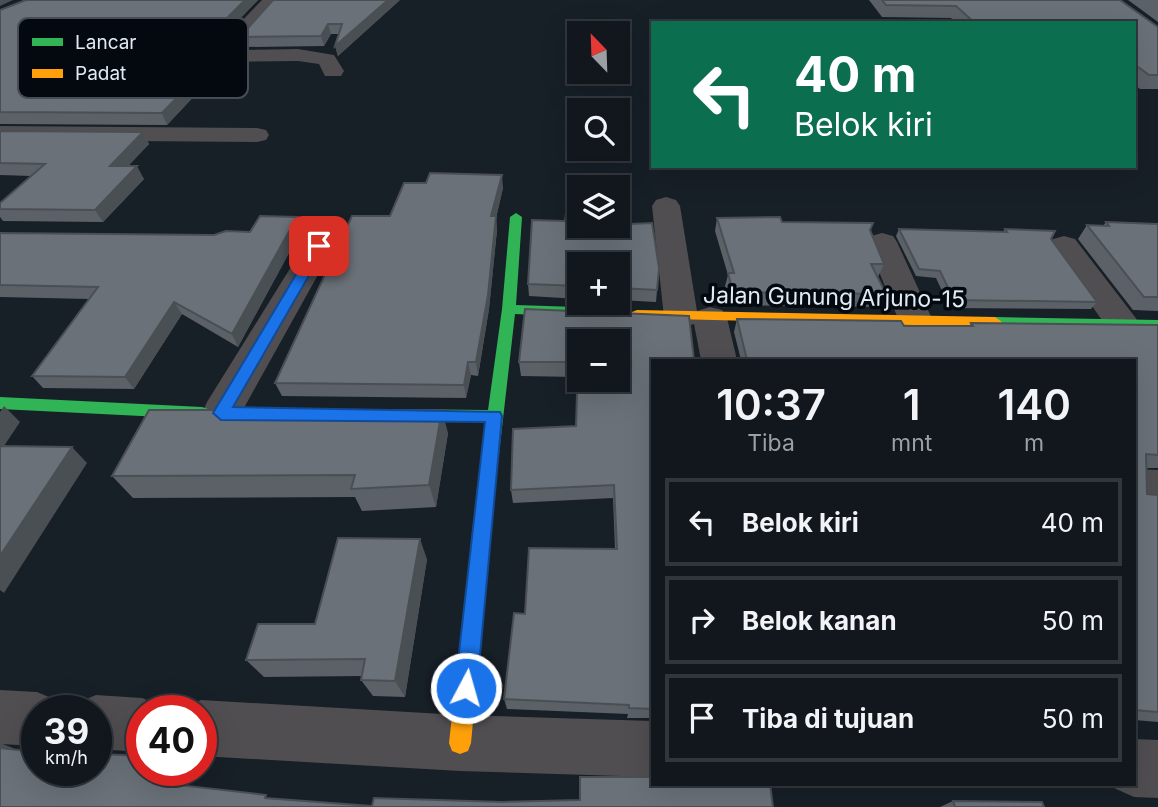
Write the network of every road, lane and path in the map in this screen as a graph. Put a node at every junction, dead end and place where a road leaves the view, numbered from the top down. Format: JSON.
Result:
{"nodes":[{"id":1,"x":272,"y":0,"type":"edge"},
{"id":2,"x":248,"y":26,"type":"edge"},
{"id":3,"x":248,"y":60,"type":"edge"},
{"id":4,"x":333,"y":71,"type":"dead end"},
{"id":5,"x":0,"y":133,"type":"edge"},
{"id":6,"x":257,"y":135,"type":"dead end"},
{"id":7,"x":666,"y":206,"type":"dead end"},
{"id":8,"x":516,"y":217,"type":"dead end"},
{"id":9,"x":882,"y":242,"type":"dead end"},
{"id":10,"x":1064,"y":245,"type":"dead end"},
{"id":11,"x":319,"y":246,"type":"dead end"},
{"id":12,"x":509,"y":309,"type":"junction"},
{"id":13,"x":567,"y":312,"type":"edge"},
{"id":14,"x":630,"y":315,"type":"edge"},
{"id":15,"x":696,"y":317,"type":"junction"},
{"id":16,"x":916,"y":321,"type":"junction"},
{"id":17,"x":1122,"y":325,"type":"junction"},
{"id":18,"x":1158,"y":325,"type":"edge"},
{"id":19,"x":718,"y":359,"type":"edge"},
{"id":20,"x":0,"y":403,"type":"edge"},
{"id":21,"x":228,"y":413,"type":"joint"},
{"id":22,"x":371,"y":415,"type":"edge"},
{"id":23,"x":494,"y":416,"type":"junction"},
{"id":24,"x":1136,"y":487,"type":"edge"},
{"id":25,"x":1158,"y":488,"type":"edge"},
{"id":26,"x":0,"y":717,"type":"edge"},
{"id":27,"x":21,"y":718,"type":"edge"},
{"id":28,"x":217,"y":729,"type":"edge"},
{"id":29,"x":460,"y":743,"type":"junction"},
{"id":30,"x":651,"y":750,"type":"edge"},
{"id":31,"x":1136,"y":768,"type":"edge"},
{"id":32,"x":1158,"y":769,"type":"edge"}],
"edges":[{"from":1,"to":2,"type":"street"},
{"from":3,"to":4,"type":"street"},
{"from":5,"to":6,"type":"street"},
{"from":7,"to":15,"type":"street"},
{"from":8,"to":12,"type":"street"},
{"from":9,"to":16,"type":"street"},
{"from":10,"to":17,"type":"street"},
{"from":11,"to":21,"type":"street"},
{"from":12,"to":13,"type":"street"},
{"from":12,"to":23,"type":"street"},
{"from":14,"to":15,"type":"street","name":"Jalan Gunung Arjuno-15"},
{"from":15,"to":16,"type":"street","name":"Jalan Gunung Arjuno-15"},
{"from":15,"to":19,"type":"street"},
{"from":16,"to":17,"type":"street","name":"Jalan Gunung Arjuno-15"},
{"from":17,"to":18,"type":"street","name":"Jalan Gunung Arjuno-15"},
{"from":20,"to":21,"type":"street"},
{"from":22,"to":23,"type":"street"},
{"from":23,"to":29,"type":"street"},
{"from":24,"to":25,"type":"street"},
{"from":26,"to":27,"type":"street"},
{"from":28,"to":29,"type":"street"},
{"from":29,"to":30,"type":"street"},
{"from":31,"to":32,"type":"street"}]}
